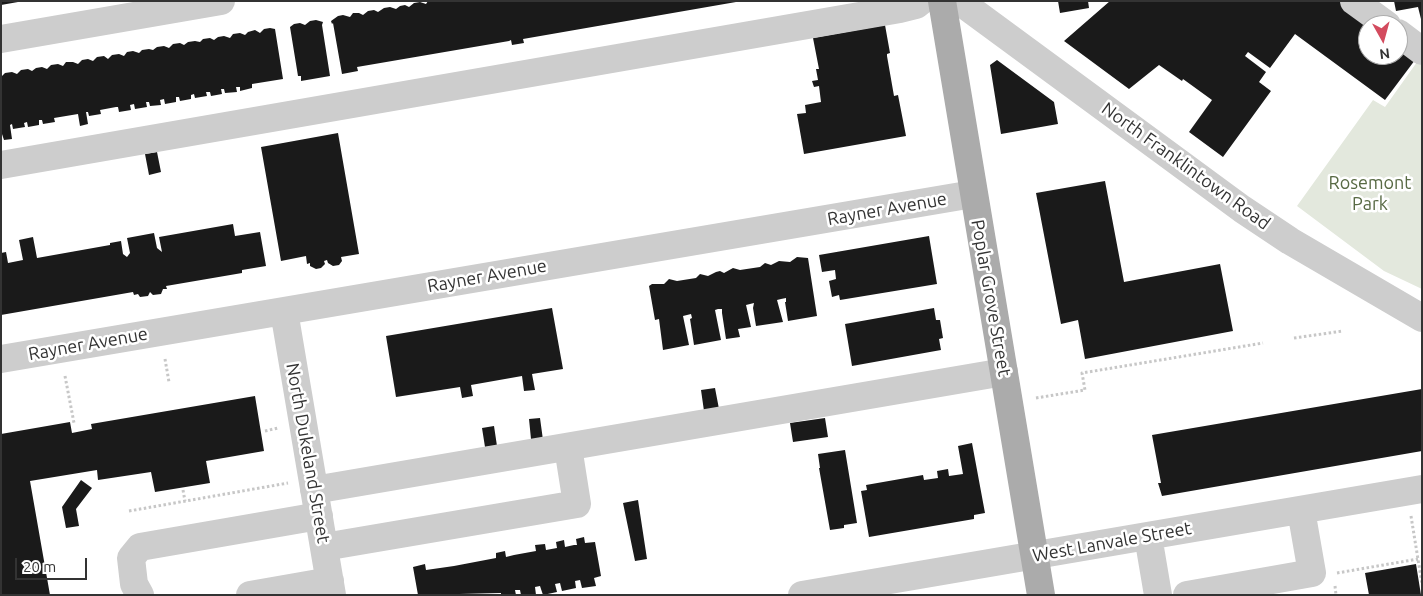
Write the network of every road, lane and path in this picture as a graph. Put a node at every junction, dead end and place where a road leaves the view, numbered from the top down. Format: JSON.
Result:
{"nodes":[{"id":1,"x":221,"y":1,"type":"edge"},
{"id":2,"x":921,"y":1,"type":"edge"},
{"id":3,"x":942,"y":1,"type":"edge"},
{"id":4,"x":959,"y":1,"type":"edge"},
{"id":5,"x":1358,"y":3,"type":"edge"},
{"id":6,"x":81,"y":13,"type":"edge"},
{"id":7,"x":1373,"y":15,"type":"edge"},
{"id":8,"x":1,"y":39,"type":"edge"},
{"id":9,"x":1408,"y":40,"type":"edge"},
{"id":10,"x":1422,"y":51,"type":"edge"},
{"id":11,"x":1,"y":165,"type":"edge"},
{"id":12,"x":973,"y":194,"type":"junction"},
{"id":13,"x":284,"y":311,"type":"junction"},
{"id":14,"x":1422,"y":318,"type":"edge"},
{"id":15,"x":1343,"y":331,"type":"dead end"},
{"id":16,"x":1294,"y":338,"type":"dead end"},
{"id":17,"x":1263,"y":343,"type":"dead end"},
{"id":18,"x":1,"y":359,"type":"edge"},
{"id":19,"x":165,"y":359,"type":"dead end"},
{"id":20,"x":1004,"y":372,"type":"junction"},
{"id":21,"x":65,"y":376,"type":"dead end"},
{"id":22,"x":169,"y":382,"type":"dead end"},
{"id":23,"x":1036,"y":398,"type":"dead end"},
{"id":24,"x":74,"y":423,"type":"dead end"},
{"id":25,"x":284,"y":427,"type":"dead end"},
{"id":26,"x":265,"y":431,"type":"dead end"},
{"id":27,"x":568,"y":447,"type":"junction"},
{"id":28,"x":183,"y":490,"type":"dead end"},
{"id":29,"x":309,"y":496,"type":"junction"},
{"id":30,"x":1416,"y":500,"type":"edge"},
{"id":31,"x":185,"y":501,"type":"junction"},
{"id":32,"x":1301,"y":510,"type":"junction"},
{"id":33,"x":129,"y":511,"type":"dead end"},
{"id":34,"x":1148,"y":536,"type":"junction"},
{"id":35,"x":324,"y":547,"type":"junction"},
{"id":36,"x":1035,"y":555,"type":"junction"},
{"id":37,"x":1418,"y":559,"type":"junction"},
{"id":38,"x":1332,"y":574,"type":"dead end"},
{"id":39,"x":1422,"y":584,"type":"edge"},
{"id":40,"x":331,"y":588,"type":"edge"},
{"id":41,"x":140,"y":595,"type":"edge"},
{"id":42,"x":250,"y":595,"type":"edge"},
{"id":43,"x":802,"y":595,"type":"edge"},
{"id":44,"x":1041,"y":595,"type":"edge"},
{"id":45,"x":1158,"y":595,"type":"edge"},
{"id":46,"x":1187,"y":595,"type":"edge"}],
"edges":[{"from":1,"to":6,"type":"street"},
{"from":2,"to":11,"type":"street"},
{"from":3,"to":12,"type":"main road","name":"Poplar Grove Street"},
{"from":4,"to":14,"type":"street","name":"North Franklintown Road"},
{"from":5,"to":7,"type":"street"},
{"from":6,"to":8,"type":"street"},
{"from":9,"to":10,"type":"street"},
{"from":12,"to":13,"type":"street","name":"Rayner Avenue"},
{"from":12,"to":20,"type":"main road","name":"Poplar Grove Street"},
{"from":13,"to":18,"type":"street","name":"Rayner Avenue"},
{"from":13,"to":29,"type":"street","name":"North Dukeland Street"},
{"from":15,"to":16,"type":"path"},
{"from":17,"to":23,"type":"path"},
{"from":19,"to":22,"type":"path"},
{"from":20,"to":27,"type":"street"},
{"from":20,"to":36,"type":"main road","name":"Poplar Grove Street"},
{"from":21,"to":24,"type":"path"},
{"from":25,"to":26,"type":"path"},
{"from":27,"to":29,"type":"street"},
{"from":27,"to":35,"type":"street"},
{"from":28,"to":31,"type":"path"},
{"from":29,"to":31,"type":"path"},
{"from":29,"to":35,"type":"street","name":"North Dukeland Street"},
{"from":29,"to":41,"type":"street"},
{"from":30,"to":32,"type":"street","name":"West Lanvale Street"},
{"from":30,"to":37,"type":"path"},
{"from":31,"to":33,"type":"path"},
{"from":32,"to":34,"type":"street","name":"West Lanvale Street"},
{"from":32,"to":46,"type":"street"},
{"from":34,"to":36,"type":"street","name":"West Lanvale Street"},
{"from":34,"to":45,"type":"street"},
{"from":35,"to":40,"type":"street","name":"North Dukeland Street"},
{"from":36,"to":43,"type":"street","name":"West Lanvale Street"},
{"from":36,"to":44,"type":"main road","name":"Poplar Grove Street"},
{"from":37,"to":38,"type":"path"},
{"from":37,"to":39,"type":"path"},
{"from":40,"to":42,"type":"street"}]}
